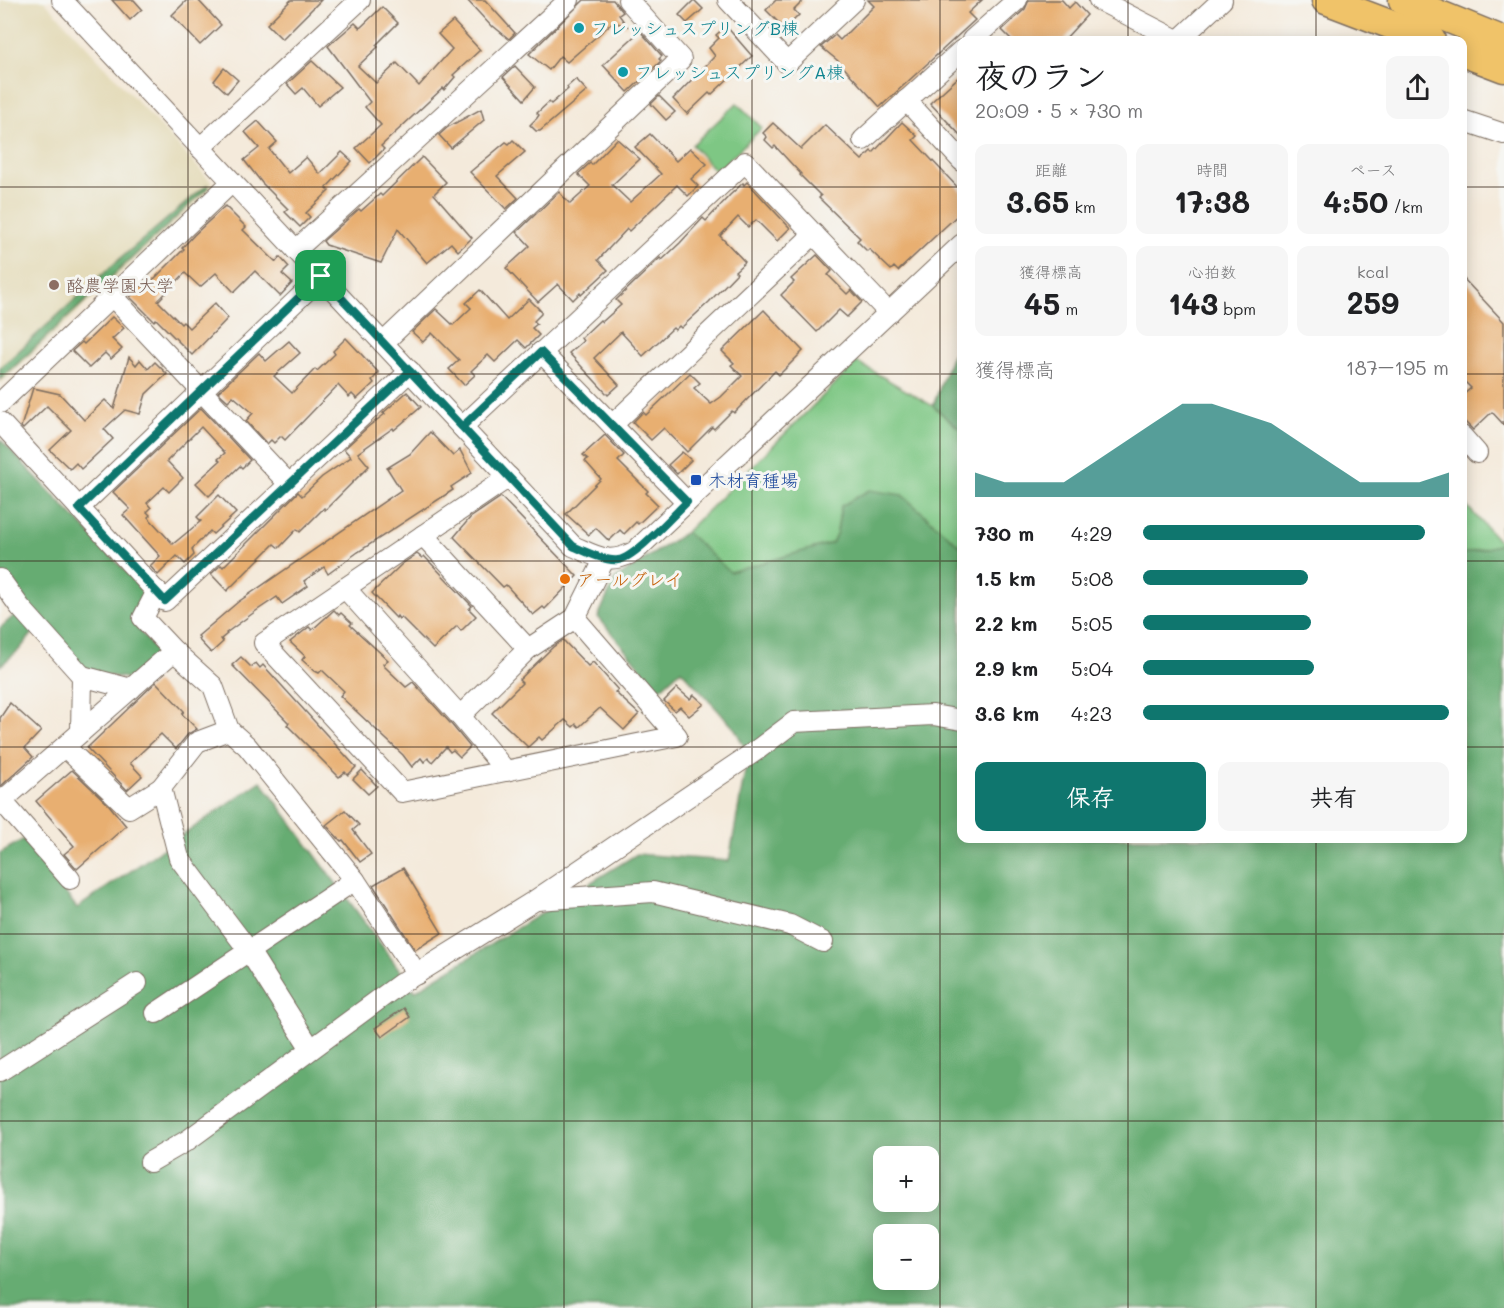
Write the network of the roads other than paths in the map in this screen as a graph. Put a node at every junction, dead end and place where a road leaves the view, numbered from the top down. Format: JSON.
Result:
{"nodes":[{"id":1,"x":62,"y":0,"type":"edge"},
{"id":2,"x":360,"y":0,"type":"edge"},
{"id":3,"x":569,"y":0,"type":"edge"},
{"id":4,"x":628,"y":0,"type":"edge"},
{"id":5,"x":728,"y":0,"type":"edge"},
{"id":6,"x":854,"y":0,"type":"edge"},
{"id":7,"x":1017,"y":0,"type":"edge"},
{"id":8,"x":1099,"y":0,"type":"edge"},
{"id":9,"x":1326,"y":0,"type":"edge"},
{"id":10,"x":1403,"y":0,"type":"edge"},
{"id":11,"x":1220,"y":2,"type":"edge"},
{"id":12,"x":976,"y":36,"type":"edge"},
{"id":13,"x":1170,"y":36,"type":"edge"},
{"id":14,"x":1182,"y":36,"type":"edge"},
{"id":15,"x":1420,"y":36,"type":"edge"},
{"id":16,"x":1504,"y":40,"type":"edge"},
{"id":17,"x":957,"y":54,"type":"edge"},
{"id":18,"x":1467,"y":54,"type":"edge"},
{"id":19,"x":1504,"y":68,"type":"edge"},
{"id":20,"x":906,"y":100,"type":"junction"},
{"id":21,"x":1467,"y":122,"type":"edge"},
{"id":22,"x":1504,"y":134,"type":"edge"},
{"id":23,"x":863,"y":140,"type":"dead end"},
{"id":24,"x":200,"y":148,"type":"junction"},
{"id":25,"x":957,"y":156,"type":"edge"},
{"id":26,"x":232,"y":182,"type":"junction"},
{"id":27,"x":814,"y":234,"type":"junction"},
{"id":28,"x":957,"y":249,"type":"edge"},
{"id":29,"x":297,"y":250,"type":"junction"},
{"id":30,"x":321,"y":276,"type":"junction"},
{"id":31,"x":112,"y":296,"type":"junction"},
{"id":32,"x":889,"y":313,"type":"junction"},
{"id":33,"x":383,"y":343,"type":"junction"},
{"id":34,"x":541,"y":352,"type":"junction"},
{"id":35,"x":410,"y":371,"type":"junction"},
{"id":36,"x":202,"y":391,"type":"junction"},
{"id":37,"x":0,"y":403,"type":"edge"},
{"id":38,"x":0,"y":422,"type":"edge"},
{"id":39,"x":612,"y":425,"type":"junction"},
{"id":40,"x":462,"y":427,"type":"junction"},
{"id":41,"x":1467,"y":442,"type":"edge"},
{"id":42,"x":1477,"y":453,"type":"dead end"},
{"id":43,"x":509,"y":477,"type":"junction"},
{"id":44,"x":289,"y":484,"type":"junction"},
{"id":45,"x":687,"y":502,"type":"junction"},
{"id":46,"x":79,"y":508,"type":"junction"},
{"id":47,"x":423,"y":535,"type":"junction"},
{"id":48,"x":604,"y":558,"type":"junction"},
{"id":49,"x":0,"y":579,"type":"edge"},
{"id":50,"x":345,"y":588,"type":"junction"},
{"id":51,"x":157,"y":591,"type":"junction"},
{"id":52,"x":575,"y":618,"type":"junction"},
{"id":53,"x":528,"y":649,"type":"junction"},
{"id":54,"x":174,"y":651,"type":"junction"},
{"id":55,"x":82,"y":676,"type":"junction"},
{"id":56,"x":131,"y":689,"type":"junction"},
{"id":57,"x":460,"y":716,"type":"junction"},
{"id":58,"x":957,"y":719,"type":"edge"},
{"id":59,"x":229,"y":730,"type":"junction"},
{"id":60,"x":81,"y":732,"type":"junction"},
{"id":61,"x":64,"y":747,"type":"junction"},
{"id":62,"x":506,"y":771,"type":"junction"},
{"id":63,"x":161,"y":788,"type":"junction"},
{"id":64,"x":70,"y":879,"type":"dead end"},
{"id":65,"x":355,"y":880,"type":"junction"},
{"id":66,"x":534,"y":901,"type":"junction"},
{"id":67,"x":823,"y":942,"type":"dead end"},
{"id":68,"x":249,"y":951,"type":"junction"},
{"id":69,"x":417,"y":974,"type":"junction"},
{"id":70,"x":137,"y":983,"type":"dead end"},
{"id":71,"x":156,"y":1013,"type":"dead end"},
{"id":72,"x":311,"y":1049,"type":"junction"},
{"id":73,"x":0,"y":1071,"type":"edge"},
{"id":74,"x":150,"y":1162,"type":"dead end"}],
"edges":[{"from":1,"to":24,"type":"street"},
{"from":2,"to":24,"type":"street"},
{"from":3,"to":29,"type":"street"},
{"from":4,"to":33,"type":"street"},
{"from":5,"to":6,"type":"street"},
{"from":7,"to":12,"type":"street"},
{"from":8,"to":13,"type":"street"},
{"from":9,"to":15,"type":"highway"},
{"from":10,"to":16,"type":"highway"},
{"from":11,"to":14,"type":"street"},
{"from":17,"to":20,"type":"street"},
{"from":18,"to":19,"type":"highway"},
{"from":20,"to":23,"type":"street"},
{"from":20,"to":25,"type":"street"},
{"from":21,"to":22,"type":"street"},
{"from":24,"to":26,"type":"street"},
{"from":26,"to":29,"type":"street"},
{"from":26,"to":31,"type":"street"},
{"from":27,"to":32,"type":"street"},
{"from":27,"to":34,"type":"street"},
{"from":27,"to":39,"type":"street"},
{"from":28,"to":32,"type":"street"},
{"from":29,"to":30,"type":"street"},
{"from":30,"to":33,"type":"street"},
{"from":30,"to":36,"type":"street"},
{"from":31,"to":36,"type":"street"},
{"from":31,"to":37,"type":"street"},
{"from":32,"to":45,"type":"street"},
{"from":33,"to":35,"type":"street"},
{"from":34,"to":39,"type":"street"},
{"from":34,"to":40,"type":"street"},
{"from":35,"to":40,"type":"street"},
{"from":35,"to":44,"type":"street"},
{"from":36,"to":44,"type":"street"},
{"from":36,"to":46,"type":"street"},
{"from":38,"to":46,"type":"street"},
{"from":39,"to":45,"type":"street"},
{"from":40,"to":43,"type":"street"},
{"from":41,"to":42,"type":"street"},
{"from":43,"to":47,"type":"street"},
{"from":43,"to":48,"type":"street"},
{"from":44,"to":51,"type":"street"},
{"from":45,"to":48,"type":"street"},
{"from":46,"to":51,"type":"street"},
{"from":47,"to":50,"type":"street"},
{"from":47,"to":53,"type":"street"},
{"from":48,"to":52,"type":"street"},
{"from":49,"to":55,"type":"street"},
{"from":50,"to":57,"type":"street"},
{"from":50,"to":62,"type":"street"},
{"from":51,"to":54,"type":"street"},
{"from":52,"to":53,"type":"street"},
{"from":52,"to":62,"type":"street"},
{"from":53,"to":57,"type":"street"},
{"from":54,"to":56,"type":"street"},
{"from":54,"to":59,"type":"street"},
{"from":55,"to":56,"type":"street"},
{"from":55,"to":60,"type":"street"},
{"from":56,"to":60,"type":"street"},
{"from":57,"to":62,"type":"street"},
{"from":58,"to":66,"type":"street"},
{"from":59,"to":63,"type":"street"},
{"from":59,"to":65,"type":"street"},
{"from":60,"to":61,"type":"street"},
{"from":61,"to":63,"type":"street"},
{"from":61,"to":64,"type":"street"},
{"from":63,"to":68,"type":"street"},
{"from":65,"to":68,"type":"street"},
{"from":65,"to":69,"type":"street"},
{"from":66,"to":67,"type":"street"},
{"from":66,"to":69,"type":"street"},
{"from":68,"to":71,"type":"street"},
{"from":68,"to":72,"type":"street"},
{"from":69,"to":72,"type":"street"},
{"from":70,"to":73,"type":"street"},
{"from":72,"to":74,"type":"street"}]}
